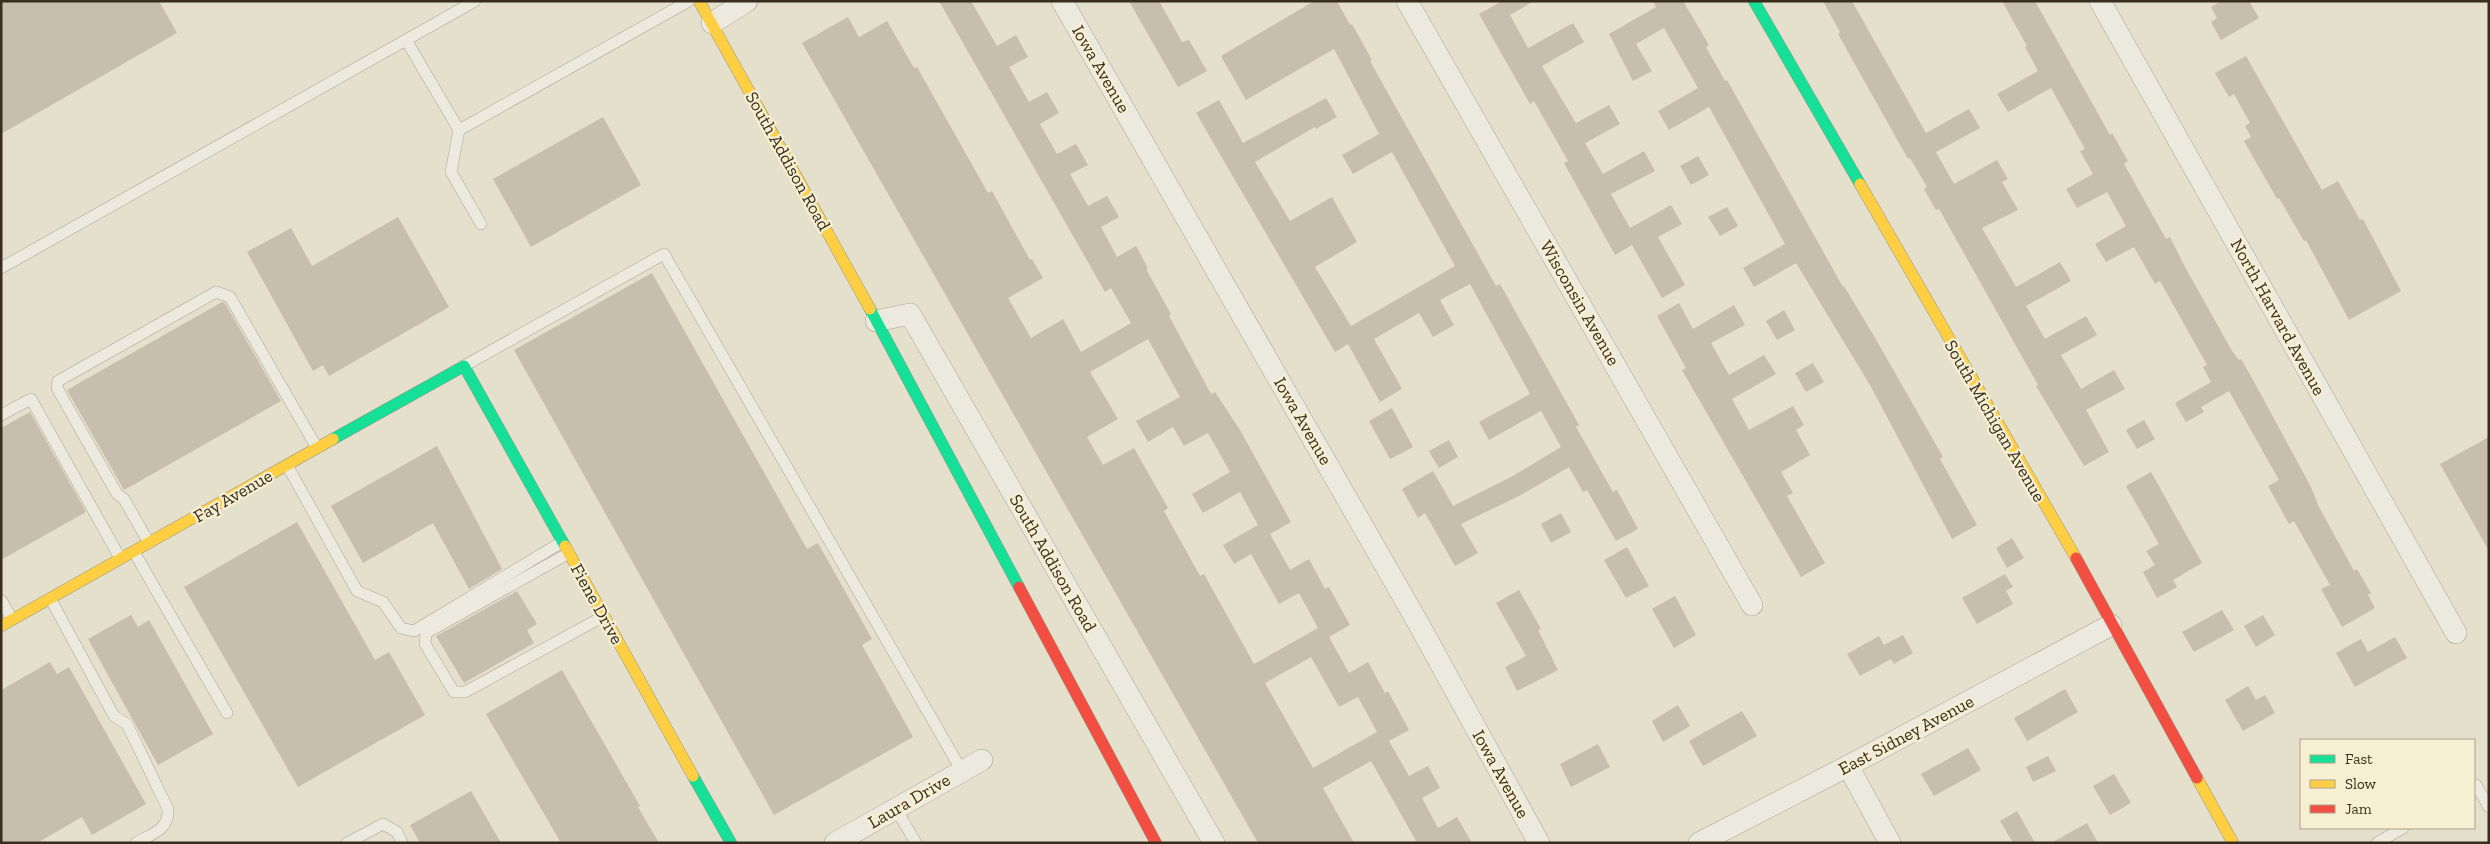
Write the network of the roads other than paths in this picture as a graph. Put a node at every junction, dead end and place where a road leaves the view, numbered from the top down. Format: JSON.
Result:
{"nodes":[{"id":1,"x":475,"y":1,"type":"edge"},
{"id":2,"x":689,"y":1,"type":"edge"},
{"id":3,"x":699,"y":1,"type":"edge"},
{"id":4,"x":747,"y":1,"type":"edge"},
{"id":5,"x":1062,"y":1,"type":"edge"},
{"id":6,"x":1407,"y":1,"type":"edge"},
{"id":7,"x":1754,"y":1,"type":"edge"},
{"id":8,"x":2100,"y":1,"type":"edge"},
{"id":9,"x":712,"y":23,"type":"junction"},
{"id":10,"x":406,"y":40,"type":"junction"},
{"id":11,"x":459,"y":130,"type":"junction"},
{"id":12,"x":481,"y":224,"type":"dead end"},
{"id":13,"x":1,"y":268,"type":"edge"},
{"id":14,"x":876,"y":321,"type":"junction"},
{"id":15,"x":464,"y":366,"type":"junction"},
{"id":16,"x":1,"y":415,"type":"edge"},
{"id":17,"x":317,"y":448,"type":"junction"},
{"id":18,"x":287,"y":465,"type":"junction"},
{"id":19,"x":562,"y":542,"type":"junction"},
{"id":20,"x":149,"y":543,"type":"junction"},
{"id":21,"x":134,"y":552,"type":"junction"},
{"id":22,"x":569,"y":554,"type":"junction"},
{"id":23,"x":120,"y":558,"type":"junction"},
{"id":24,"x":50,"y":598,"type":"junction"},
{"id":25,"x":1,"y":600,"type":"edge"},
{"id":26,"x":1752,"y":605,"type":"dead end"},
{"id":27,"x":604,"y":616,"type":"junction"},
{"id":28,"x":12,"y":619,"type":"junction"},
{"id":29,"x":2111,"y":625,"type":"junction"},
{"id":30,"x":1,"y":626,"type":"edge"},
{"id":31,"x":2456,"y":633,"type":"dead end"},
{"id":32,"x":227,"y":713,"type":"dead end"},
{"id":33,"x":982,"y":760,"type":"dead end"},
{"id":34,"x":1848,"y":766,"type":"junction"},
{"id":35,"x":962,"y":771,"type":"junction"},
{"id":36,"x":2475,"y":786,"type":"edge"},
{"id":37,"x":2489,"y":807,"type":"edge"},
{"id":38,"x":896,"y":809,"type":"junction"},
{"id":39,"x":2401,"y":829,"type":"edge"},
{"id":40,"x":136,"y":843,"type":"edge"},
{"id":41,"x":347,"y":843,"type":"edge"},
{"id":42,"x":402,"y":843,"type":"edge"},
{"id":43,"x":731,"y":843,"type":"edge"},
{"id":44,"x":836,"y":843,"type":"edge"},
{"id":45,"x":916,"y":843,"type":"edge"},
{"id":46,"x":1156,"y":843,"type":"edge"},
{"id":47,"x":1214,"y":843,"type":"edge"},
{"id":48,"x":1539,"y":843,"type":"edge"},
{"id":49,"x":1699,"y":843,"type":"edge"},
{"id":50,"x":1890,"y":843,"type":"edge"},
{"id":51,"x":2233,"y":843,"type":"edge"},
{"id":52,"x":2377,"y":843,"type":"edge"}],
"edges":[{"from":1,"to":10,"type":"lane"},
{"from":2,"to":11,"type":"lane"},
{"from":3,"to":9,"type":"street","name":"South Addison Road"},
{"from":4,"to":9,"type":"street"},
{"from":5,"to":48,"type":"street","name":"Iowa Avenue"},
{"from":6,"to":26,"type":"street","name":"Wisconsin Avenue"},
{"from":7,"to":29,"type":"street","name":"South Michigan Avenue"},
{"from":8,"to":31,"type":"street","name":"North Harvard Avenue"},
{"from":9,"to":14,"type":"street","name":"South Addison Road"},
{"from":10,"to":11,"type":"lane"},
{"from":10,"to":13,"type":"lane"},
{"from":11,"to":12,"type":"lane"},
{"from":14,"to":46,"type":"street","name":"South Addison Road"},
{"from":14,"to":47,"type":"street","name":"South Addison Road"},
{"from":15,"to":17,"type":"street","name":"Fay Avenue"},
{"from":15,"to":19,"type":"street","name":"Fiene Drive"},
{"from":15,"to":35,"type":"lane"},
{"from":16,"to":23,"type":"lane"},
{"from":17,"to":18,"type":"street","name":"Fay Avenue"},
{"from":17,"to":20,"type":"lane"},
{"from":18,"to":19,"type":"lane"},
{"from":18,"to":20,"type":"street","name":"Fay Avenue"},
{"from":19,"to":22,"type":"street","name":"Fiene Drive"},
{"from":20,"to":21,"type":"street","name":"Fay Avenue"},
{"from":21,"to":23,"type":"street","name":"Fay Avenue"},
{"from":21,"to":32,"type":"lane"},
{"from":22,"to":27,"type":"street","name":"Fiene Drive"},
{"from":22,"to":27,"type":"lane"},
{"from":23,"to":24,"type":"street","name":"Fay Avenue"},
{"from":24,"to":28,"type":"street","name":"Fay Avenue"},
{"from":24,"to":40,"type":"lane"},
{"from":25,"to":28,"type":"lane"},
{"from":27,"to":43,"type":"street","name":"Fiene Drive"},
{"from":28,"to":30,"type":"street","name":"Fay Avenue"},
{"from":29,"to":34,"type":"street","name":"East Sidney Avenue"},
{"from":29,"to":51,"type":"street","name":"South Michigan Avenue"},
{"from":33,"to":35,"type":"street","name":"Laura Drive"},
{"from":34,"to":49,"type":"street","name":"East Sidney Avenue"},
{"from":34,"to":50,"type":"street"},
{"from":35,"to":38,"type":"street","name":"Laura Drive"},
{"from":36,"to":37,"type":"lane"},
{"from":38,"to":44,"type":"street","name":"Laura Drive"},
{"from":38,"to":45,"type":"lane"},
{"from":39,"to":52,"type":"lane"},
{"from":41,"to":42,"type":"lane"}]}
